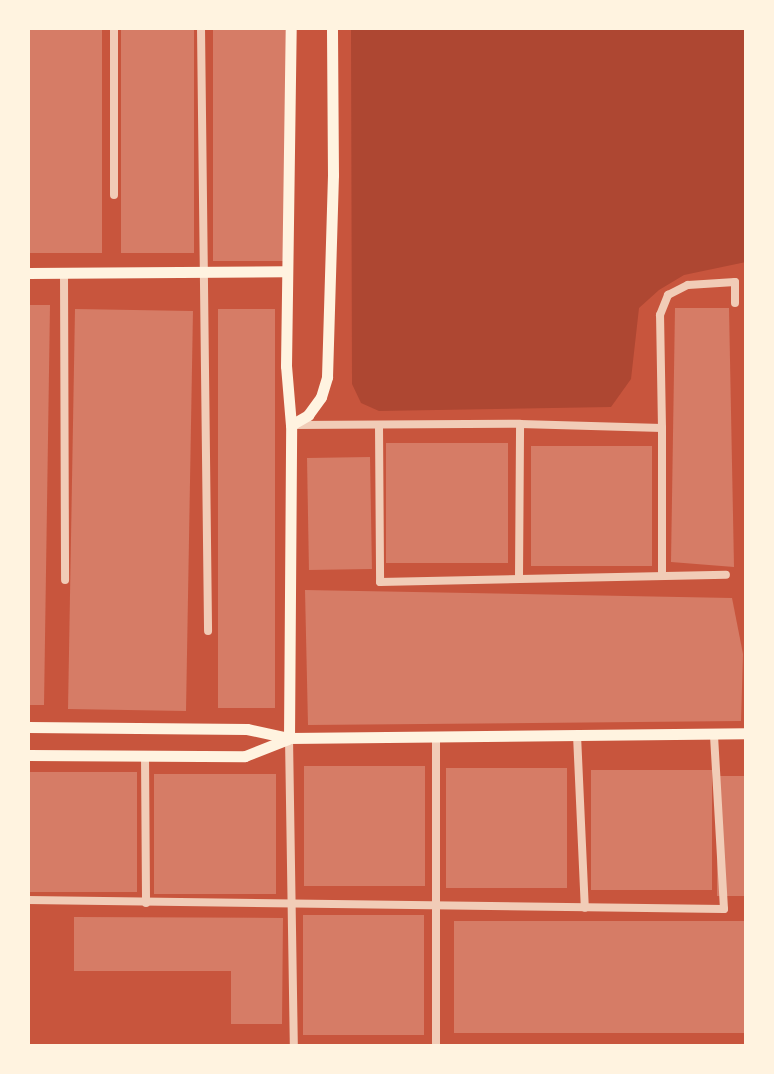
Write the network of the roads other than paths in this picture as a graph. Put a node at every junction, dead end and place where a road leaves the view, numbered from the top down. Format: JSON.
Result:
{"nodes":[{"id":1,"x":114,"y":28,"type":"edge"},
{"id":2,"x":201,"y":28,"type":"edge"},
{"id":3,"x":291,"y":28,"type":"edge"},
{"id":4,"x":332,"y":28,"type":"edge"},
{"id":5,"x":114,"y":195,"type":"dead end"},
{"id":6,"x":286,"y":271,"type":"junction"},
{"id":7,"x":28,"y":273,"type":"edge"},
{"id":8,"x":64,"y":274,"type":"junction"},
{"id":9,"x":204,"y":274,"type":"junction"},
{"id":10,"x":735,"y":303,"type":"dead end"},
{"id":11,"x":520,"y":424,"type":"junction"},
{"id":12,"x":291,"y":425,"type":"junction"},
{"id":13,"x":379,"y":426,"type":"junction"},
{"id":14,"x":662,"y":428,"type":"junction"},
{"id":15,"x":662,"y":575,"type":"junction"},
{"id":16,"x":726,"y":575,"type":"dead end"},
{"id":17,"x":519,"y":578,"type":"junction"},
{"id":18,"x":65,"y":580,"type":"dead end"},
{"id":19,"x":208,"y":631,"type":"dead end"},
{"id":20,"x":28,"y":727,"type":"edge"},
{"id":21,"x":714,"y":733,"type":"junction"},
{"id":22,"x":746,"y":733,"type":"edge"},
{"id":23,"x":577,"y":735,"type":"junction"},
{"id":24,"x":436,"y":737,"type":"junction"},
{"id":25,"x":289,"y":738,"type":"junction"},
{"id":26,"x":28,"y":755,"type":"edge"},
{"id":27,"x":145,"y":755,"type":"junction"},
{"id":28,"x":28,"y":900,"type":"edge"},
{"id":29,"x":146,"y":903,"type":"junction"},
{"id":30,"x":293,"y":903,"type":"junction"},
{"id":31,"x":436,"y":905,"type":"junction"},
{"id":32,"x":585,"y":908,"type":"junction"},
{"id":33,"x":294,"y":1046,"type":"edge"},
{"id":34,"x":436,"y":1046,"type":"edge"}],
"edges":[{"from":1,"to":5,"type":"street"},
{"from":2,"to":9,"type":"street"},
{"from":3,"to":6,"type":"main road"},
{"from":4,"to":12,"type":"main road"},
{"from":6,"to":9,"type":"main road"},
{"from":6,"to":12,"type":"main road"},
{"from":7,"to":8,"type":"main road"},
{"from":8,"to":9,"type":"main road"},
{"from":8,"to":18,"type":"street"},
{"from":9,"to":19,"type":"street"},
{"from":10,"to":14,"type":"street"},
{"from":11,"to":13,"type":"street"},
{"from":11,"to":14,"type":"street"},
{"from":11,"to":17,"type":"street"},
{"from":12,"to":13,"type":"street"},
{"from":12,"to":25,"type":"main road"},
{"from":13,"to":17,"type":"street"},
{"from":14,"to":15,"type":"street"},
{"from":15,"to":16,"type":"street"},
{"from":15,"to":17,"type":"street"},
{"from":20,"to":25,"type":"main road"},
{"from":21,"to":22,"type":"main road"},
{"from":21,"to":23,"type":"main road"},
{"from":21,"to":32,"type":"street"},
{"from":23,"to":24,"type":"main road"},
{"from":23,"to":32,"type":"street"},
{"from":24,"to":25,"type":"main road"},
{"from":24,"to":31,"type":"street"},
{"from":25,"to":27,"type":"main road"},
{"from":25,"to":30,"type":"street"},
{"from":26,"to":27,"type":"main road"},
{"from":27,"to":29,"type":"street"},
{"from":28,"to":29,"type":"street"},
{"from":29,"to":30,"type":"street"},
{"from":30,"to":31,"type":"street"},
{"from":30,"to":33,"type":"street"},
{"from":31,"to":32,"type":"street"},
{"from":31,"to":34,"type":"street"}]}
